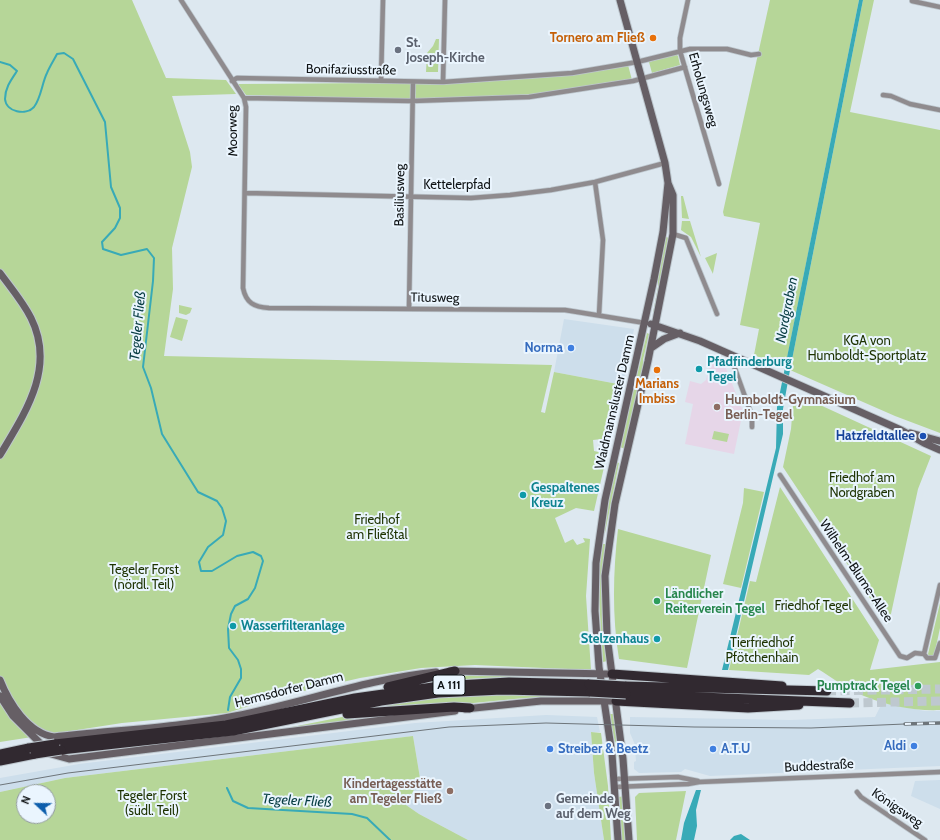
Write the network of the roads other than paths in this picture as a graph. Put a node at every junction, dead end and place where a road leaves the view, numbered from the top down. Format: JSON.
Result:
{"nodes":[{"id":1,"x":181,"y":0,"type":"edge"},
{"id":2,"x":384,"y":0,"type":"edge"},
{"id":3,"x":445,"y":0,"type":"edge"},
{"id":4,"x":620,"y":0,"type":"edge"},
{"id":5,"x":688,"y":0,"type":"edge"},
{"id":6,"x":912,"y":1,"type":"dead end"},
{"id":7,"x":940,"y":7,"type":"edge"},
{"id":8,"x":680,"y":51,"type":"junction"},
{"id":9,"x":759,"y":54,"type":"dead end"},
{"id":10,"x":638,"y":62,"type":"junction"},
{"id":11,"x":685,"y":67,"type":"junction"},
{"id":12,"x":642,"y":79,"type":"junction"},
{"id":13,"x":232,"y":81,"type":"junction"},
{"id":14,"x":381,"y":81,"type":"junction"},
{"id":15,"x":413,"y":82,"type":"junction"},
{"id":16,"x":443,"y":82,"type":"junction"},
{"id":17,"x":883,"y":95,"type":"dead end"},
{"id":18,"x":244,"y":98,"type":"junction"},
{"id":19,"x":412,"y":102,"type":"junction"},
{"id":20,"x":940,"y":110,"type":"edge"},
{"id":21,"x":665,"y":163,"type":"junction"},
{"id":22,"x":595,"y":182,"type":"junction"},
{"id":23,"x":668,"y":183,"type":"junction"},
{"id":24,"x":719,"y":184,"type":"dead end"},
{"id":25,"x":245,"y":193,"type":"junction"},
{"id":26,"x":411,"y":196,"type":"junction"},
{"id":27,"x":663,"y":232,"type":"junction"},
{"id":28,"x":673,"y":234,"type":"junction"},
{"id":29,"x":0,"y":273,"type":"edge"},
{"id":30,"x":242,"y":280,"type":"joint"},
{"id":31,"x":409,"y":308,"type":"junction"},
{"id":32,"x":717,"y":314,"type":"dead end"},
{"id":33,"x":599,"y":315,"type":"junction"},
{"id":34,"x":645,"y":323,"type":"junction"},
{"id":35,"x":655,"y":325,"type":"junction"},
{"id":36,"x":680,"y":333,"type":"junction"},
{"id":37,"x":651,"y":348,"type":"junction"},
{"id":38,"x":737,"y":358,"type":"junction"},
{"id":39,"x":752,"y":427,"type":"dead end"},
{"id":40,"x":901,"y":430,"type":"junction"},
{"id":41,"x":940,"y":441,"type":"edge"},
{"id":42,"x":940,"y":450,"type":"edge"},
{"id":43,"x":0,"y":455,"type":"edge"},
{"id":44,"x":780,"y":475,"type":"dead end"},
{"id":45,"x":940,"y":585,"type":"edge"},
{"id":46,"x":940,"y":643,"type":"edge"},
{"id":47,"x":924,"y":654,"type":"junction"},
{"id":48,"x":455,"y":671,"type":"junction"},
{"id":49,"x":612,"y":674,"type":"junction"},
{"id":50,"x":600,"y":675,"type":"junction"},
{"id":51,"x":0,"y":680,"type":"edge"},
{"id":52,"x":590,"y":688,"type":"junction"},
{"id":53,"x":626,"y":690,"type":"junction"},
{"id":54,"x":811,"y":691,"type":"junction"},
{"id":55,"x":826,"y":692,"type":"tunnel mouth"},
{"id":56,"x":0,"y":696,"type":"edge"},
{"id":57,"x":603,"y":701,"type":"junction"},
{"id":58,"x":616,"y":701,"type":"junction"},
{"id":59,"x":826,"y":701,"type":"junction"},
{"id":60,"x":850,"y":703,"type":"tunnel mouth"},
{"id":61,"x":310,"y":708,"type":"junction"},
{"id":62,"x":470,"y":708,"type":"junction"},
{"id":63,"x":250,"y":728,"type":"junction"},
{"id":64,"x":58,"y":747,"type":"junction"},
{"id":65,"x":32,"y":751,"type":"junction"},
{"id":66,"x":0,"y":754,"type":"edge"},
{"id":67,"x":0,"y":761,"type":"edge"},
{"id":68,"x":940,"y":772,"type":"edge"},
{"id":69,"x":615,"y":779,"type":"junction"},
{"id":70,"x":625,"y":779,"type":"junction"},
{"id":71,"x":700,"y":782,"type":"junction"},
{"id":72,"x":615,"y":787,"type":"junction"},
{"id":73,"x":626,"y":787,"type":"junction"},
{"id":74,"x":857,"y":792,"type":"dead end"},
{"id":75,"x":618,"y":840,"type":"edge"},
{"id":76,"x":629,"y":840,"type":"edge"},
{"id":77,"x":925,"y":840,"type":"edge"}],
"edges":[{"from":1,"to":13,"type":"street","name":"Moorweg"},
{"from":2,"to":14,"type":"street"},
{"from":3,"to":16,"type":"street"},
{"from":4,"to":10,"type":"main road","name":"Waidmannsluster Damm"},
{"from":5,"to":8,"type":"street","name":"Erholungsweg"},
{"from":6,"to":7,"type":"street"},
{"from":8,"to":9,"type":"street","name":"Bonifaziusstraße"},
{"from":8,"to":10,"type":"street","name":"Bonifaziusstraße"},
{"from":8,"to":11,"type":"street","name":"Erholungsweg"},
{"from":10,"to":12,"type":"main road","name":"Waidmannsluster Damm"},
{"from":10,"to":16,"type":"street","name":"Bonifaziusstraße"},
{"from":11,"to":12,"type":"street"},
{"from":11,"to":24,"type":"street","name":"Erholungsweg"},
{"from":12,"to":19,"type":"street"},
{"from":12,"to":21,"type":"main road","name":"Waidmannsluster Damm"},
{"from":13,"to":14,"type":"street","name":"Bonifaziusstraße"},
{"from":13,"to":18,"type":"street","name":"Moorweg"},
{"from":14,"to":15,"type":"street","name":"Bonifaziusstraße"},
{"from":15,"to":16,"type":"street","name":"Bonifaziusstraße"},
{"from":15,"to":19,"type":"street","name":"Basiliusweg"},
{"from":17,"to":20,"type":"street"},
{"from":18,"to":19,"type":"street"},
{"from":18,"to":25,"type":"street","name":"Moorweg"},
{"from":19,"to":26,"type":"street","name":"Basiliusweg"},
{"from":21,"to":22,"type":"street","name":"Kettelerpfad"},
{"from":21,"to":23,"type":"main road","name":"Waidmannsluster Damm"},
{"from":22,"to":26,"type":"street","name":"Kettelerpfad"},
{"from":22,"to":33,"type":"street"},
{"from":23,"to":27,"type":"main road","name":"Waidmannsluster Damm"},
{"from":23,"to":28,"type":"main road","name":"Waidmannsluster Damm"},
{"from":25,"to":26,"type":"street","name":"Kettelerpfad"},
{"from":25,"to":30,"type":"street","name":"Moorweg"},
{"from":26,"to":31,"type":"street","name":"Basiliusweg"},
{"from":27,"to":28,"type":"main road"},
{"from":27,"to":34,"type":"main road","name":"Waidmannsluster Damm"},
{"from":28,"to":32,"type":"street"},
{"from":28,"to":35,"type":"main road","name":"Waidmannsluster Damm"},
{"from":29,"to":43,"type":"main road"},
{"from":30,"to":31,"type":"street","name":"Titusweg"},
{"from":31,"to":33,"type":"street","name":"Titusweg"},
{"from":33,"to":34,"type":"street","name":"Titusweg"},
{"from":34,"to":35,"type":"main road"},
{"from":34,"to":50,"type":"main road","name":"Waidmannsluster Damm"},
{"from":35,"to":36,"type":"main road"},
{"from":35,"to":37,"type":"main road","name":"Waidmannsluster Damm"},
{"from":36,"to":37,"type":"main road"},
{"from":36,"to":38,"type":"main road"},
{"from":37,"to":49,"type":"main road","name":"Waidmannsluster Damm"},
{"from":38,"to":39,"type":"street"},
{"from":38,"to":40,"type":"main road"},
{"from":40,"to":41,"type":"main road"},
{"from":40,"to":42,"type":"main road"},
{"from":44,"to":47,"type":"street","name":"Wilhelm-Blume-Allee"},
{"from":45,"to":47,"type":"street"},
{"from":46,"to":47,"type":"street"},
{"from":48,"to":50,"type":"main road","name":"Hermsdorfer Damm"},
{"from":48,"to":51,"type":"main road","name":"Hermsdorfer Damm"},
{"from":48,"to":61,"type":"highway"},
{"from":49,"to":50,"type":"main road","name":"Hermsdorfer Damm"},
{"from":49,"to":54,"type":"highway"},
{"from":49,"to":58,"type":"main road","name":"Waidmannsluster Damm"},
{"from":50,"to":57,"type":"main road","name":"Waidmannsluster Damm"},
{"from":52,"to":53,"type":"highway","number":"A 111","bridge":true},
{"from":52,"to":61,"type":"highway","number":"A 111"},
{"from":52,"to":63,"type":"highway","number":"A 111"},
{"from":53,"to":54,"type":"highway","number":"A 111"},
{"from":53,"to":59,"type":"highway","number":"A 111"},
{"from":54,"to":55,"type":"highway","number":"A 111"},
{"from":56,"to":62,"type":"main road"},
{"from":57,"to":58,"type":"main road"},
{"from":57,"to":62,"type":"main road"},
{"from":57,"to":69,"type":"main road","name":"Waidmannsluster Damm"},
{"from":58,"to":59,"type":"highway"},
{"from":58,"to":70,"type":"main road","name":"Waidmannsluster Damm"},
{"from":59,"to":60,"type":"highway","number":"A 111"},
{"from":61,"to":64,"type":"highway","number":"A 111"},
{"from":62,"to":63,"type":"highway"},
{"from":63,"to":64,"type":"highway","number":"A 111"},
{"from":64,"to":65,"type":"highway","number":"A 111","bridge":true},
{"from":65,"to":66,"type":"highway","number":"A 111"},
{"from":65,"to":67,"type":"highway","number":"A 111"},
{"from":68,"to":71,"type":"street","name":"Buddestraße"},
{"from":69,"to":70,"type":"street","name":"Buddestraße"},
{"from":69,"to":72,"type":"main road","name":"Waidmannsluster Damm"},
{"from":70,"to":71,"type":"street","name":"Buddestraße"},
{"from":70,"to":73,"type":"main road","name":"Waidmannsluster Damm"},
{"from":71,"to":73,"type":"street","name":"Buddestraße"},
{"from":72,"to":73,"type":"street","name":"Buddestraße"},
{"from":72,"to":75,"type":"main road","name":"Waidmannsluster Damm"},
{"from":73,"to":76,"type":"main road","name":"Waidmannsluster Damm"},
{"from":74,"to":77,"type":"street","name":"Königsweg"}]}
